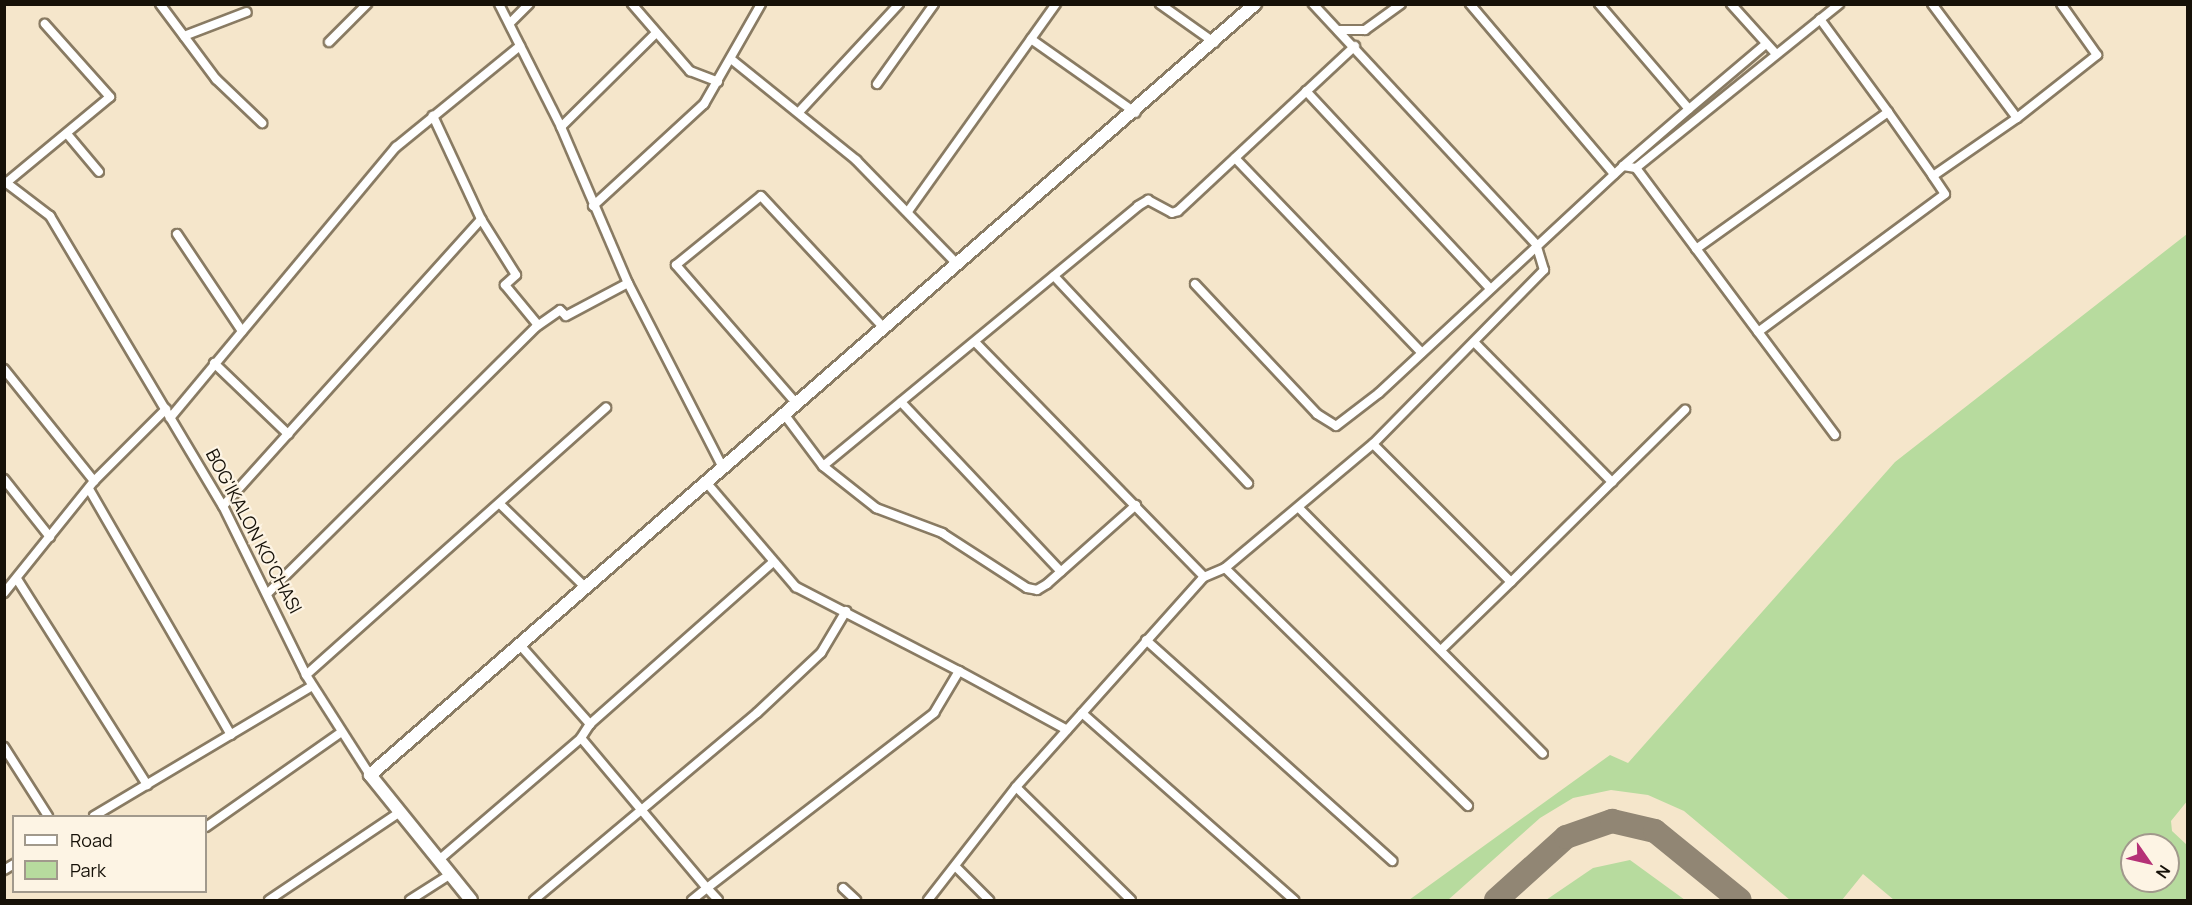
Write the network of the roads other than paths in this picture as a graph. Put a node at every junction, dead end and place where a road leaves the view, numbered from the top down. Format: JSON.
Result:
{"nodes":[{"id":1,"x":160,"y":4,"type":"edge"},
{"id":2,"x":367,"y":4,"type":"edge"},
{"id":3,"x":499,"y":4,"type":"edge"},
{"id":4,"x":529,"y":4,"type":"edge"},
{"id":5,"x":632,"y":4,"type":"edge"},
{"id":6,"x":761,"y":4,"type":"edge"},
{"id":7,"x":898,"y":4,"type":"edge"},
{"id":8,"x":934,"y":4,"type":"edge"},
{"id":9,"x":1056,"y":4,"type":"edge"},
{"id":10,"x":1160,"y":4,"type":"edge"},
{"id":11,"x":1255,"y":4,"type":"edge"},
{"id":12,"x":1313,"y":4,"type":"edge"},
{"id":13,"x":1401,"y":4,"type":"edge"},
{"id":14,"x":1470,"y":4,"type":"edge"},
{"id":15,"x":1599,"y":4,"type":"edge"},
{"id":16,"x":1731,"y":4,"type":"edge"},
{"id":17,"x":1839,"y":4,"type":"edge"},
{"id":18,"x":1932,"y":4,"type":"edge"},
{"id":19,"x":2061,"y":4,"type":"edge"},
{"id":20,"x":247,"y":12,"type":"dead end"},
{"id":21,"x":1820,"y":19,"type":"junction"},
{"id":22,"x":510,"y":23,"type":"junction"},
{"id":23,"x":45,"y":24,"type":"dead end"},
{"id":24,"x":1338,"y":30,"type":"junction"},
{"id":25,"x":654,"y":35,"type":"junction"},
{"id":26,"x":184,"y":36,"type":"junction"},
{"id":27,"x":1031,"y":39,"type":"junction"},
{"id":28,"x":329,"y":42,"type":"dead end"},
{"id":29,"x":1215,"y":44,"type":"junction"},
{"id":30,"x":1766,"y":44,"type":"junction"},
{"id":31,"x":520,"y":46,"type":"junction"},
{"id":32,"x":1354,"y":46,"type":"junction"},
{"id":33,"x":1776,"y":54,"type":"junction"},
{"id":34,"x":731,"y":59,"type":"junction"},
{"id":35,"x":718,"y":82,"type":"junction"},
{"id":36,"x":877,"y":84,"type":"dead end"},
{"id":37,"x":1306,"y":92,"type":"junction"},
{"id":38,"x":1689,"y":109,"type":"junction"},
{"id":39,"x":799,"y":112,"type":"junction"},
{"id":40,"x":1888,"y":112,"type":"junction"},
{"id":41,"x":1136,"y":113,"type":"junction"},
{"id":42,"x":434,"y":116,"type":"junction"},
{"id":43,"x":2017,"y":118,"type":"junction"},
{"id":44,"x":262,"y":123,"type":"dead end"},
{"id":45,"x":561,"y":127,"type":"junction"},
{"id":46,"x":68,"y":135,"type":"junction"},
{"id":47,"x":1235,"y":158,"type":"junction"},
{"id":48,"x":1623,"y":166,"type":"junction"},
{"id":49,"x":1636,"y":168,"type":"junction"},
{"id":50,"x":99,"y":172,"type":"dead end"},
{"id":51,"x":1614,"y":174,"type":"junction"},
{"id":52,"x":1933,"y":176,"type":"junction"},
{"id":53,"x":5,"y":182,"type":"edge"},
{"id":54,"x":593,"y":206,"type":"junction"},
{"id":55,"x":909,"y":210,"type":"junction"},
{"id":56,"x":481,"y":219,"type":"junction"},
{"id":57,"x":177,"y":234,"type":"dead end"},
{"id":58,"x":1536,"y":244,"type":"junction"},
{"id":59,"x":1696,"y":249,"type":"junction"},
{"id":60,"x":956,"y":263,"type":"junction"},
{"id":61,"x":1054,"y":276,"type":"junction"},
{"id":62,"x":628,"y":283,"type":"junction"},
{"id":63,"x":1195,"y":284,"type":"dead end"},
{"id":64,"x":1490,"y":288,"type":"junction"},
{"id":65,"x":538,"y":326,"type":"junction"},
{"id":66,"x":883,"y":327,"type":"junction"},
{"id":67,"x":242,"y":331,"type":"junction"},
{"id":68,"x":1758,"y":332,"type":"junction"},
{"id":69,"x":975,"y":342,"type":"junction"},
{"id":70,"x":1474,"y":342,"type":"junction"},
{"id":71,"x":1422,"y":352,"type":"junction"},
{"id":72,"x":214,"y":363,"type":"junction"},
{"id":73,"x":4,"y":369,"type":"edge"},
{"id":74,"x":902,"y":402,"type":"junction"},
{"id":75,"x":795,"y":403,"type":"junction"},
{"id":76,"x":606,"y":408,"type":"dead end"},
{"id":77,"x":166,"y":409,"type":"junction"},
{"id":78,"x":1685,"y":410,"type":"dead end"},
{"id":79,"x":784,"y":414,"type":"junction"},
{"id":80,"x":170,"y":418,"type":"junction"},
{"id":81,"x":288,"y":434,"type":"junction"},
{"id":82,"x":1835,"y":435,"type":"dead end"},
{"id":83,"x":1373,"y":444,"type":"junction"},
{"id":84,"x":722,"y":466,"type":"junction"},
{"id":85,"x":823,"y":466,"type":"junction"},
{"id":86,"x":4,"y":479,"type":"edge"},
{"id":87,"x":705,"y":481,"type":"junction"},
{"id":88,"x":1612,"y":482,"type":"junction"},
{"id":89,"x":1248,"y":483,"type":"dead end"},
{"id":90,"x":92,"y":485,"type":"junction"},
{"id":91,"x":500,"y":504,"type":"junction"},
{"id":92,"x":1136,"y":505,"type":"junction"},
{"id":93,"x":223,"y":506,"type":"junction"},
{"id":94,"x":1299,"y":508,"type":"junction"},
{"id":95,"x":50,"y":537,"type":"junction"},
{"id":96,"x":772,"y":563,"type":"junction"},
{"id":97,"x":1226,"y":568,"type":"junction"},
{"id":98,"x":1061,"y":572,"type":"junction"},
{"id":99,"x":1204,"y":577,"type":"junction"},
{"id":100,"x":17,"y":579,"type":"junction"},
{"id":101,"x":1511,"y":582,"type":"junction"},
{"id":102,"x":585,"y":587,"type":"junction"},
{"id":103,"x":269,"y":592,"type":"junction"},
{"id":104,"x":5,"y":593,"type":"edge"},
{"id":105,"x":846,"y":611,"type":"junction"},
{"id":106,"x":1146,"y":640,"type":"junction"},
{"id":107,"x":520,"y":645,"type":"junction"},
{"id":108,"x":1441,"y":650,"type":"junction"},
{"id":109,"x":959,"y":671,"type":"junction"},
{"id":110,"x":306,"y":675,"type":"junction"},
{"id":111,"x":312,"y":686,"type":"junction"},
{"id":112,"x":1082,"y":713,"type":"junction"},
{"id":113,"x":590,"y":724,"type":"junction"},
{"id":114,"x":1067,"y":730,"type":"junction"},
{"id":115,"x":339,"y":734,"type":"junction"},
{"id":116,"x":231,"y":735,"type":"junction"},
{"id":117,"x":581,"y":738,"type":"junction"},
{"id":118,"x":4,"y":747,"type":"edge"},
{"id":119,"x":1544,"y":754,"type":"dead end"},
{"id":120,"x":370,"y":775,"type":"junction"},
{"id":121,"x":147,"y":785,"type":"junction"},
{"id":122,"x":1017,"y":787,"type":"junction"},
{"id":123,"x":1468,"y":806,"type":"dead end"},
{"id":124,"x":642,"y":811,"type":"junction"},
{"id":125,"x":400,"y":812,"type":"junction"},
{"id":126,"x":47,"y":815,"type":"edge"},
{"id":127,"x":96,"y":815,"type":"edge"},
{"id":128,"x":207,"y":826,"type":"edge"},
{"id":129,"x":440,"y":859,"type":"junction"},
{"id":130,"x":1392,"y":861,"type":"dead end"},
{"id":131,"x":956,"y":867,"type":"junction"},
{"id":132,"x":451,"y":874,"type":"junction"},
{"id":133,"x":707,"y":888,"type":"junction"},
{"id":134,"x":843,"y":888,"type":"dead end"},
{"id":135,"x":269,"y":900,"type":"edge"},
{"id":136,"x":410,"y":900,"type":"edge"},
{"id":137,"x":471,"y":900,"type":"edge"},
{"id":138,"x":534,"y":900,"type":"edge"},
{"id":139,"x":692,"y":900,"type":"edge"},
{"id":140,"x":718,"y":900,"type":"edge"},
{"id":141,"x":856,"y":900,"type":"edge"},
{"id":142,"x":928,"y":900,"type":"edge"},
{"id":143,"x":989,"y":900,"type":"edge"},
{"id":144,"x":1131,"y":900,"type":"edge"},
{"id":145,"x":1294,"y":900,"type":"edge"}],
"edges":[{"from":1,"to":26,"type":"street"},
{"from":2,"to":28,"type":"street"},
{"from":3,"to":22,"type":"street"},
{"from":4,"to":22,"type":"street"},
{"from":5,"to":25,"type":"street"},
{"from":6,"to":34,"type":"street"},
{"from":7,"to":39,"type":"street"},
{"from":8,"to":36,"type":"street"},
{"from":9,"to":27,"type":"street"},
{"from":10,"to":29,"type":"street"},
{"from":11,"to":29,"type":"street"},
{"from":12,"to":24,"type":"street"},
{"from":13,"to":24,"type":"street"},
{"from":14,"to":51,"type":"street"},
{"from":15,"to":38,"type":"street"},
{"from":16,"to":30,"type":"street"},
{"from":17,"to":21,"type":"street"},
{"from":18,"to":43,"type":"street"},
{"from":19,"to":43,"type":"street"},
{"from":20,"to":26,"type":"street"},
{"from":21,"to":33,"type":"street"},
{"from":21,"to":40,"type":"street"},
{"from":22,"to":31,"type":"street"},
{"from":23,"to":46,"type":"street"},
{"from":24,"to":32,"type":"street"},
{"from":25,"to":35,"type":"street"},
{"from":25,"to":45,"type":"street"},
{"from":26,"to":44,"type":"street"},
{"from":27,"to":41,"type":"street"},
{"from":27,"to":55,"type":"street"},
{"from":29,"to":41,"type":"street"},
{"from":30,"to":33,"type":"street"},
{"from":30,"to":38,"type":"street"},
{"from":31,"to":42,"type":"street"},
{"from":31,"to":45,"type":"street"},
{"from":32,"to":37,"type":"street"},
{"from":32,"to":58,"type":"street"},
{"from":33,"to":49,"type":"street"},
{"from":34,"to":35,"type":"street"},
{"from":34,"to":39,"type":"street"},
{"from":35,"to":54,"type":"street"},
{"from":37,"to":47,"type":"street"},
{"from":37,"to":64,"type":"street"},
{"from":38,"to":48,"type":"street"},
{"from":39,"to":55,"type":"street"},
{"from":40,"to":52,"type":"street"},
{"from":40,"to":59,"type":"street"},
{"from":41,"to":60,"type":"street"},
{"from":42,"to":56,"type":"street"},
{"from":42,"to":67,"type":"street"},
{"from":43,"to":52,"type":"street"},
{"from":45,"to":54,"type":"street"},
{"from":46,"to":50,"type":"street"},
{"from":46,"to":53,"type":"street"},
{"from":47,"to":61,"type":"street"},
{"from":47,"to":71,"type":"street"},
{"from":48,"to":49,"type":"street"},
{"from":48,"to":51,"type":"street"},
{"from":49,"to":59,"type":"street"},
{"from":51,"to":58,"type":"street"},
{"from":52,"to":68,"type":"street"},
{"from":53,"to":77,"type":"street","name":"BOG'IKALON KO'CHASI"},
{"from":54,"to":62,"type":"street"},
{"from":55,"to":60,"type":"street"},
{"from":56,"to":65,"type":"street"},
{"from":56,"to":81,"type":"street"},
{"from":57,"to":67,"type":"street"},
{"from":58,"to":64,"type":"street"},
{"from":58,"to":70,"type":"street"},
{"from":59,"to":68,"type":"street"},
{"from":60,"to":66,"type":"street"},
{"from":61,"to":69,"type":"street"},
{"from":61,"to":89,"type":"street"},
{"from":62,"to":65,"type":"street"},
{"from":62,"to":84,"type":"street"},
{"from":63,"to":71,"type":"street"},
{"from":64,"to":71,"type":"street"},
{"from":65,"to":103,"type":"street"},
{"from":66,"to":75,"type":"street"},
{"from":66,"to":75,"type":"street"},
{"from":67,"to":72,"type":"street"},
{"from":68,"to":82,"type":"street"},
{"from":69,"to":74,"type":"street"},
{"from":69,"to":92,"type":"street"},
{"from":70,"to":83,"type":"street"},
{"from":70,"to":88,"type":"street"},
{"from":72,"to":80,"type":"street"},
{"from":72,"to":81,"type":"street"},
{"from":73,"to":90,"type":"street"},
{"from":74,"to":85,"type":"street"},
{"from":74,"to":98,"type":"street"},
{"from":75,"to":79,"type":"street"},
{"from":76,"to":91,"type":"street"},
{"from":77,"to":80,"type":"street","name":"BOG'IKALON KO'CHASI"},
{"from":77,"to":90,"type":"street"},
{"from":78,"to":88,"type":"street"},
{"from":79,"to":84,"type":"street"},
{"from":79,"to":85,"type":"street"},
{"from":80,"to":93,"type":"street","name":"BOG'IKALON KO'CHASI"},
{"from":81,"to":93,"type":"street"},
{"from":83,"to":94,"type":"street"},
{"from":83,"to":101,"type":"street"},
{"from":84,"to":87,"type":"street"},
{"from":85,"to":98,"type":"street"},
{"from":86,"to":95,"type":"street"},
{"from":87,"to":96,"type":"street"},
{"from":87,"to":102,"type":"street"},
{"from":88,"to":101,"type":"street"},
{"from":90,"to":95,"type":"street"},
{"from":90,"to":116,"type":"street"},
{"from":91,"to":102,"type":"street"},
{"from":91,"to":110,"type":"street"},
{"from":92,"to":98,"type":"street"},
{"from":92,"to":99,"type":"street"},
{"from":93,"to":103,"type":"street","name":"BOG'IKALON KO'CHASI"},
{"from":94,"to":97,"type":"street"},
{"from":94,"to":108,"type":"street"},
{"from":95,"to":100,"type":"street"},
{"from":96,"to":105,"type":"street"},
{"from":96,"to":113,"type":"street"},
{"from":97,"to":99,"type":"street"},
{"from":97,"to":123,"type":"street"},
{"from":99,"to":106,"type":"street"},
{"from":100,"to":104,"type":"street"},
{"from":100,"to":121,"type":"street"},
{"from":101,"to":108,"type":"street"},
{"from":102,"to":107,"type":"street"},
{"from":103,"to":110,"type":"street","name":"BOG'IKALON KO'CHASI"},
{"from":105,"to":109,"type":"street"},
{"from":105,"to":124,"type":"street"},
{"from":106,"to":112,"type":"street"},
{"from":106,"to":130,"type":"street"},
{"from":107,"to":113,"type":"street"},
{"from":107,"to":120,"type":"street"},
{"from":108,"to":119,"type":"street"},
{"from":109,"to":114,"type":"street"},
{"from":109,"to":133,"type":"street"},
{"from":110,"to":111,"type":"street","name":"BOG'IKALON KO'CHASI"},
{"from":111,"to":115,"type":"street","name":"BOG'IKALON KO'CHASI"},
{"from":111,"to":116,"type":"street"},
{"from":112,"to":114,"type":"street"},
{"from":112,"to":145,"type":"street"},
{"from":113,"to":117,"type":"street"},
{"from":114,"to":122,"type":"street"},
{"from":115,"to":120,"type":"street","name":"BOG'IKALON KO'CHASI"},
{"from":115,"to":128,"type":"street"},
{"from":116,"to":121,"type":"street"},
{"from":117,"to":124,"type":"street"},
{"from":117,"to":129,"type":"street"},
{"from":118,"to":126,"type":"street"},
{"from":120,"to":125,"type":"street","name":"BOG'IKALON KO'CHASI"},
{"from":121,"to":127,"type":"street"},
{"from":122,"to":131,"type":"street"},
{"from":122,"to":144,"type":"street"},
{"from":124,"to":133,"type":"street"},
{"from":124,"to":138,"type":"street"},
{"from":125,"to":129,"type":"street","name":"BOG'IKALON KO'CHASI"},
{"from":125,"to":135,"type":"street"},
{"from":129,"to":132,"type":"street","name":"BOG'IKALON KO'CHASI"},
{"from":131,"to":142,"type":"street"},
{"from":131,"to":143,"type":"street"},
{"from":132,"to":136,"type":"street"},
{"from":132,"to":137,"type":"street","name":"BOG'IKALON KO'CHASI"},
{"from":133,"to":139,"type":"street"},
{"from":133,"to":140,"type":"street"},
{"from":134,"to":141,"type":"street"}]}
